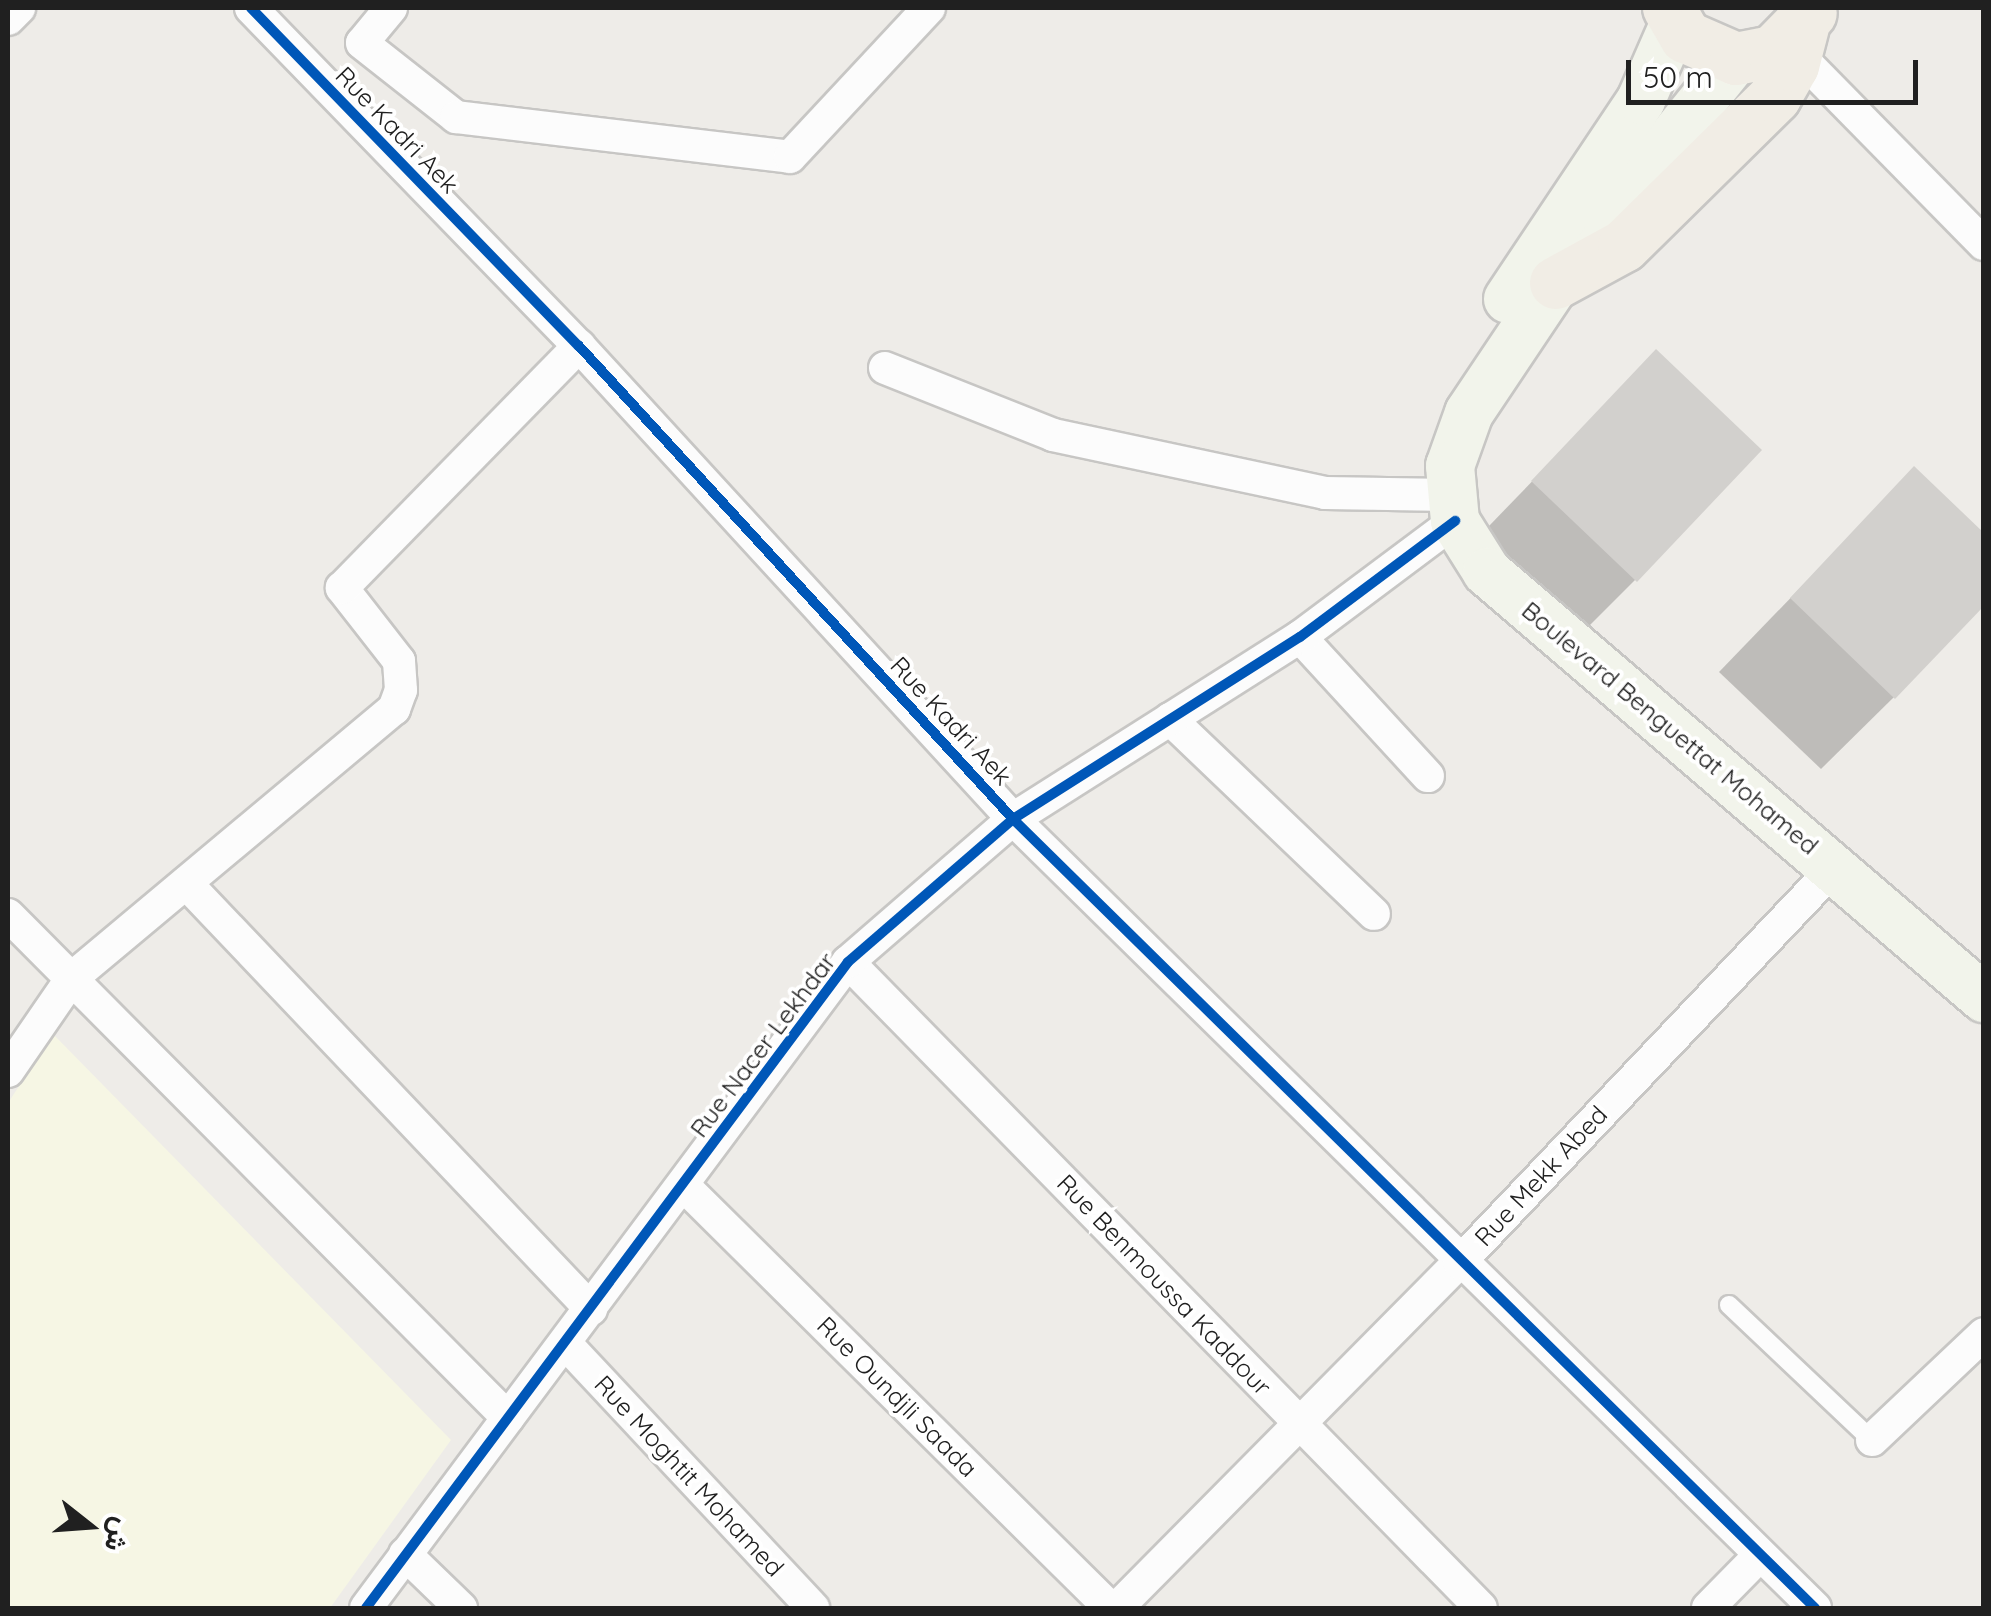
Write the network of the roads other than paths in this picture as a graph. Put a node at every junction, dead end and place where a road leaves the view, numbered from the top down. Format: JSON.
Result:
{"nodes":[{"id":1,"x":19,"y":8,"type":"edge"},
{"id":2,"x":251,"y":8,"type":"edge"},
{"id":3,"x":392,"y":8,"type":"edge"},
{"id":4,"x":929,"y":8,"type":"edge"},
{"id":5,"x":1665,"y":13,"type":"edge"},
{"id":6,"x":8,"y":19,"type":"edge"},
{"id":7,"x":1809,"y":21,"type":"edge"},
{"id":8,"x":1736,"y":59,"type":"junction"},
{"id":9,"x":1984,"y":244,"type":"edge"},
{"id":10,"x":1556,"y":284,"type":"junction"},
{"id":11,"x":579,"y":346,"type":"junction"},
{"id":12,"x":885,"y":368,"type":"dead end"},
{"id":13,"x":1469,"y":413,"type":"junction"},
{"id":14,"x":1452,"y":508,"type":"junction"},
{"id":15,"x":1300,"y":637,"type":"junction"},
{"id":16,"x":1170,"y":719,"type":"junction"},
{"id":17,"x":1428,"y":776,"type":"dead end"},
{"id":18,"x":1013,"y":819,"type":"junction"},
{"id":19,"x":1834,"y":867,"type":"junction"},
{"id":20,"x":186,"y":883,"type":"junction"},
{"id":21,"x":8,"y":914,"type":"edge"},
{"id":22,"x":1374,"y":914,"type":"dead end"},
{"id":23,"x":848,"y":962,"type":"junction"},
{"id":24,"x":72,"y":978,"type":"junction"},
{"id":25,"x":1984,"y":998,"type":"edge"},
{"id":26,"x":8,"y":1071,"type":"edge"},
{"id":27,"x":683,"y":1185,"type":"junction"},
{"id":28,"x":1459,"y":1263,"type":"junction"},
{"id":29,"x":1729,"y":1305,"type":"dead end"},
{"id":30,"x":591,"y":1309,"type":"junction"},
{"id":31,"x":1984,"y":1334,"type":"edge"},
{"id":32,"x":566,"y":1344,"type":"junction"},
{"id":33,"x":508,"y":1418,"type":"junction"},
{"id":34,"x":1300,"y":1424,"type":"junction"},
{"id":35,"x":1872,"y":1440,"type":"joint"},
{"id":36,"x":405,"y":1554,"type":"junction"},
{"id":37,"x":1760,"y":1555,"type":"junction"},
{"id":38,"x":366,"y":1608,"type":"edge"},
{"id":39,"x":461,"y":1608,"type":"edge"},
{"id":40,"x":813,"y":1608,"type":"edge"},
{"id":41,"x":1114,"y":1608,"type":"edge"},
{"id":42,"x":1480,"y":1608,"type":"edge"},
{"id":43,"x":1708,"y":1608,"type":"edge"},
{"id":44,"x":1815,"y":1608,"type":"edge"}],
"edges":[{"from":1,"to":6,"type":"street"},
{"from":2,"to":11,"type":"street","name":"Rue Kadri Aek"},
{"from":3,"to":4,"type":"street"},
{"from":5,"to":8,"type":"main road"},
{"from":5,"to":13,"type":"main road"},
{"from":7,"to":8,"type":"main road"},
{"from":7,"to":9,"type":"street"},
{"from":7,"to":10,"type":"main road"},
{"from":8,"to":10,"type":"main road"},
{"from":10,"to":13,"type":"main road"},
{"from":11,"to":18,"type":"street","name":"Rue Kadri Aek"},
{"from":11,"to":20,"type":"street"},
{"from":12,"to":14,"type":"street"},
{"from":13,"to":14,"type":"main road"},
{"from":14,"to":15,"type":"street","name":"Rue Nacer Lekhdar"},
{"from":14,"to":19,"type":"main road","name":"Boulevard Benguettat Mohamed"},
{"from":15,"to":16,"type":"street","name":"Rue Nacer Lekhdar"},
{"from":15,"to":17,"type":"street"},
{"from":16,"to":18,"type":"street","name":"Rue Nacer Lekhdar"},
{"from":16,"to":22,"type":"street"},
{"from":18,"to":23,"type":"street","name":"Rue Nacer Lekhdar"},
{"from":18,"to":28,"type":"street","name":"Rue Kadri Aek"},
{"from":19,"to":25,"type":"main road","name":"Boulevard Benguettat Mohamed"},
{"from":19,"to":28,"type":"street","name":"Rue Mekk Abed"},
{"from":20,"to":24,"type":"street"},
{"from":20,"to":30,"type":"street"},
{"from":21,"to":24,"type":"street"},
{"from":23,"to":27,"type":"street","name":"Rue Nacer Lekhdar"},
{"from":23,"to":34,"type":"street","name":"Rue Benmoussa Kaddour"},
{"from":24,"to":26,"type":"street"},
{"from":24,"to":33,"type":"street"},
{"from":27,"to":30,"type":"street","name":"Rue Nacer Lekhdar"},
{"from":27,"to":41,"type":"street","name":"Rue Oundjli Saada"},
{"from":28,"to":34,"type":"street","name":"Rue Mekk Abed"},
{"from":28,"to":37,"type":"street","name":"Rue Kadri Aek"},
{"from":29,"to":35,"type":"lane"},
{"from":30,"to":32,"type":"street","name":"Rue Nacer Lekhdar"},
{"from":31,"to":35,"type":"street"},
{"from":32,"to":33,"type":"street","name":"Rue Nacer Lekhdar"},
{"from":32,"to":40,"type":"street","name":"Rue Moghtit Mohamed"},
{"from":33,"to":36,"type":"street","name":"Rue Nacer Lekhdar"},
{"from":34,"to":41,"type":"street","name":"Rue Mekk Abed"},
{"from":34,"to":42,"type":"street","name":"Rue Benmoussa Kaddour"},
{"from":36,"to":38,"type":"street","name":"Rue Nacer Lekhdar"},
{"from":36,"to":39,"type":"street"},
{"from":37,"to":43,"type":"street"},
{"from":37,"to":44,"type":"street","name":"Rue Kadri Aek"}]}
